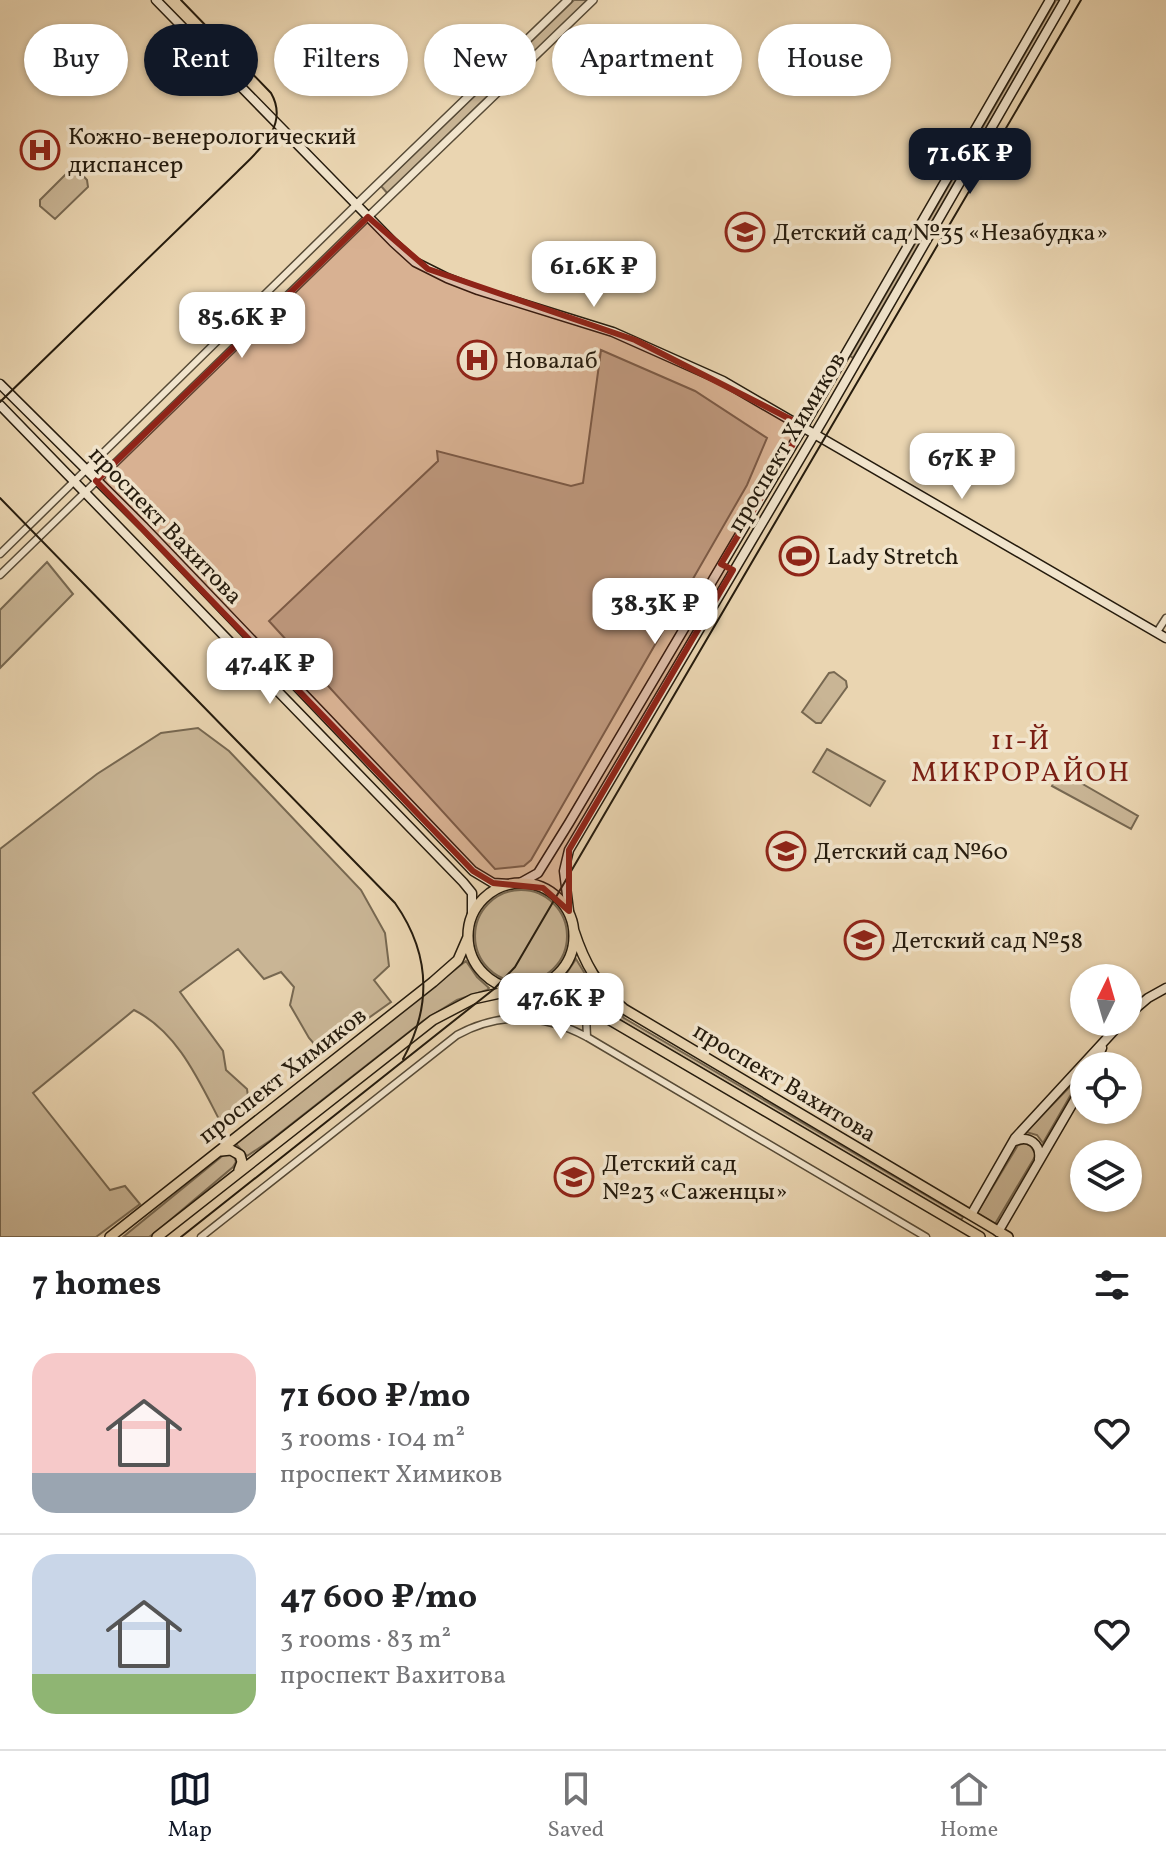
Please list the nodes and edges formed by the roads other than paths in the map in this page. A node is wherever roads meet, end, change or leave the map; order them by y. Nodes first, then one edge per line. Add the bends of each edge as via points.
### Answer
1 (156, 0) edge
2 (568, 0) edge
3 (593, 0) edge
4 (1050, 0) edge
5 (1065, 0) edge
6 (372, 190) junction
7 (384, 202) junction
8 (356, 205) junction
9 (368, 217) junction
10 (836, 368) junction
11 (184, 374) junction
12 (848, 377) junction
13 (0, 384) edge
14 (195, 385) junction
15 (0, 405) edge
16 (804, 426) junction
17 (815, 433) junction
18 (85, 470) junction
19 (96, 481) junction
20 (73, 482) junction
21 (84, 492) junction
22 (0, 554) edge
23 (721, 564) junction
24 (733, 570) junction
25 (0, 575) edge
26 (1166, 618) edge
27 (1157, 632) junction
28 (1166, 638) edge
29 (516, 883) junction
30 (569, 911) junction
31 (472, 915) junction
32 (574, 931) junction
33 (468, 937) junction
34 (1166, 988) edge
35 (524, 989) junction
36 (1142, 1003) edge
37 (582, 1005) junction
38 (1111, 1036) edge
39 (587, 1037) junction
40 (1104, 1044) junction
41 (1100, 1052) edge
42 (1070, 1108) edge
43 (1009, 1148) junction
44 (215, 1154) junction
45 (1038, 1164) junction
46 (237, 1173) junction
47 (971, 1215) junction
48 (964, 1227) junction
49 (1001, 1235) edge
50 (110, 1237) edge
51 (157, 1237) edge
52 (201, 1237) edge
53 (926, 1237) edge
54 (958, 1237) edge
55 (980, 1237) edge

1 - 8 main road
2 - 6 street
3 - 7 street
4 - 10 main road, проспект Химиков
5 - 12 main road, проспект Химиков
6 - 7 street
6 - 8 street
7 - 9 street
8 - 9 main road
8 - 11 street
9 - 14 street
9 - 16 main road via 428,269 635,340
10 - 12 main road via 848,363
10 - 16 main road, проспект Химиков
11 - 14 street
11 - 18 street
12 - 17 main road, проспект Химиков
13 - 18 main road, проспект Вахитова
14 - 19 street
15 - 20 main road, проспект Вахитова
16 - 17 main road
16 - 23 main road, проспект Химиков
17 - 24 main road, проспект Химиков
17 - 27 main road
18 - 19 main road, проспект Вахитова
18 - 20 street
19 - 21 street
19 - 29 main road, проспект Вахитова via 473,871 493,883
20 - 21 main road, проспект Вахитова
20 - 22 street
21 - 25 street
21 - 31 main road, проспект Вахитова via 463,882 472,893
23 - 24 main road
23 - 29 main road, проспект Химиков via 544,865
24 - 30 main road, проспект Химиков via 569,850 564,871
26 - 27 street
27 - 28 main road
29 - 30 main road, проспект Вахитова via 551,892
29 - 31 main road via 489,894
30 - 32 main road, проспект Вахитова
31 - 33 main road, проспект Вахитова
32 - 35 main road via 565,967 544,984
32 - 47 main road, проспект Вахитова via 593,976 624,1009
33 - 35 main road, проспект Вахитова via 483,972 500,984
33 - 44 main road, проспект Химиков via 450,968
34 - 36 main road
35 - 37 main road, проспект Вахитова
35 - 46 main road, проспект Химиков via 473,999 442,1014
37 - 39 street
37 - 48 main road, проспект Вахитова
38 - 40 main road
39 - 52 street via 523,1017 465,1030
39 - 53 street
40 - 41 main road
40 - 43 main road
42 - 45 main road
43 - 45 main road via 1020,1139 1032,1141 1039,1151
43 - 47 main road
44 - 46 main road via 228,1149 238,1153 242,1162
44 - 50 main road, проспект Химиков
45 - 49 main road
46 - 51 main road, проспект Химиков
47 - 48 main road
47 - 49 main road, проспект Вахитова
48 - 54 street
48 - 55 main road, проспект Вахитова

